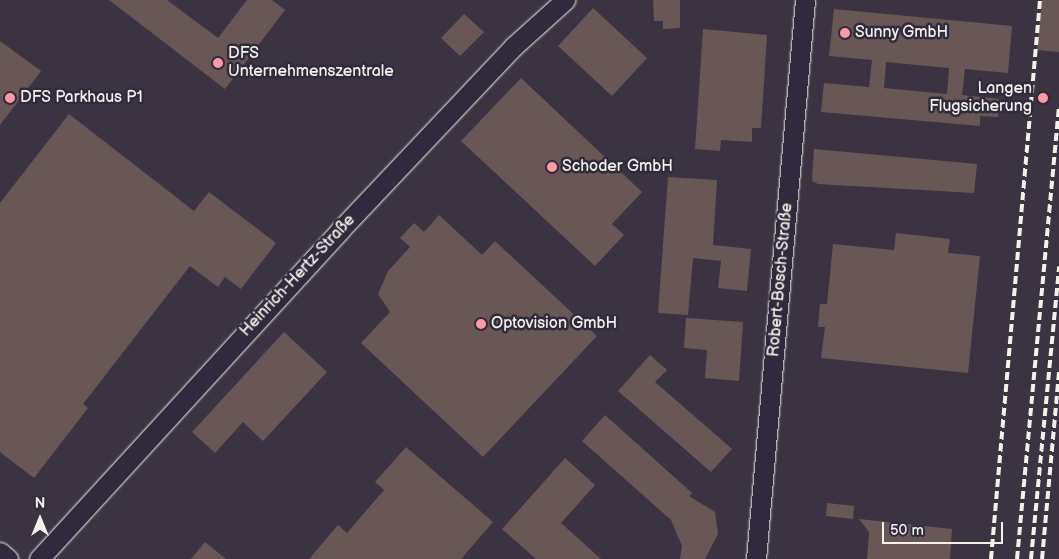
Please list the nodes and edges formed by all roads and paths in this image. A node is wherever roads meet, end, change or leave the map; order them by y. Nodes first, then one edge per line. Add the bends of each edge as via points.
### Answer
1 (565, 0) edge
2 (805, 0) edge
3 (0, 552) edge
4 (8, 559) edge
5 (38, 559) edge
6 (756, 559) edge

1 - 5 street, Heinrich-Hertz-Straße via 514,46 346,223
2 - 6 street, Robert-Bosch-Straße
3 - 4 street

